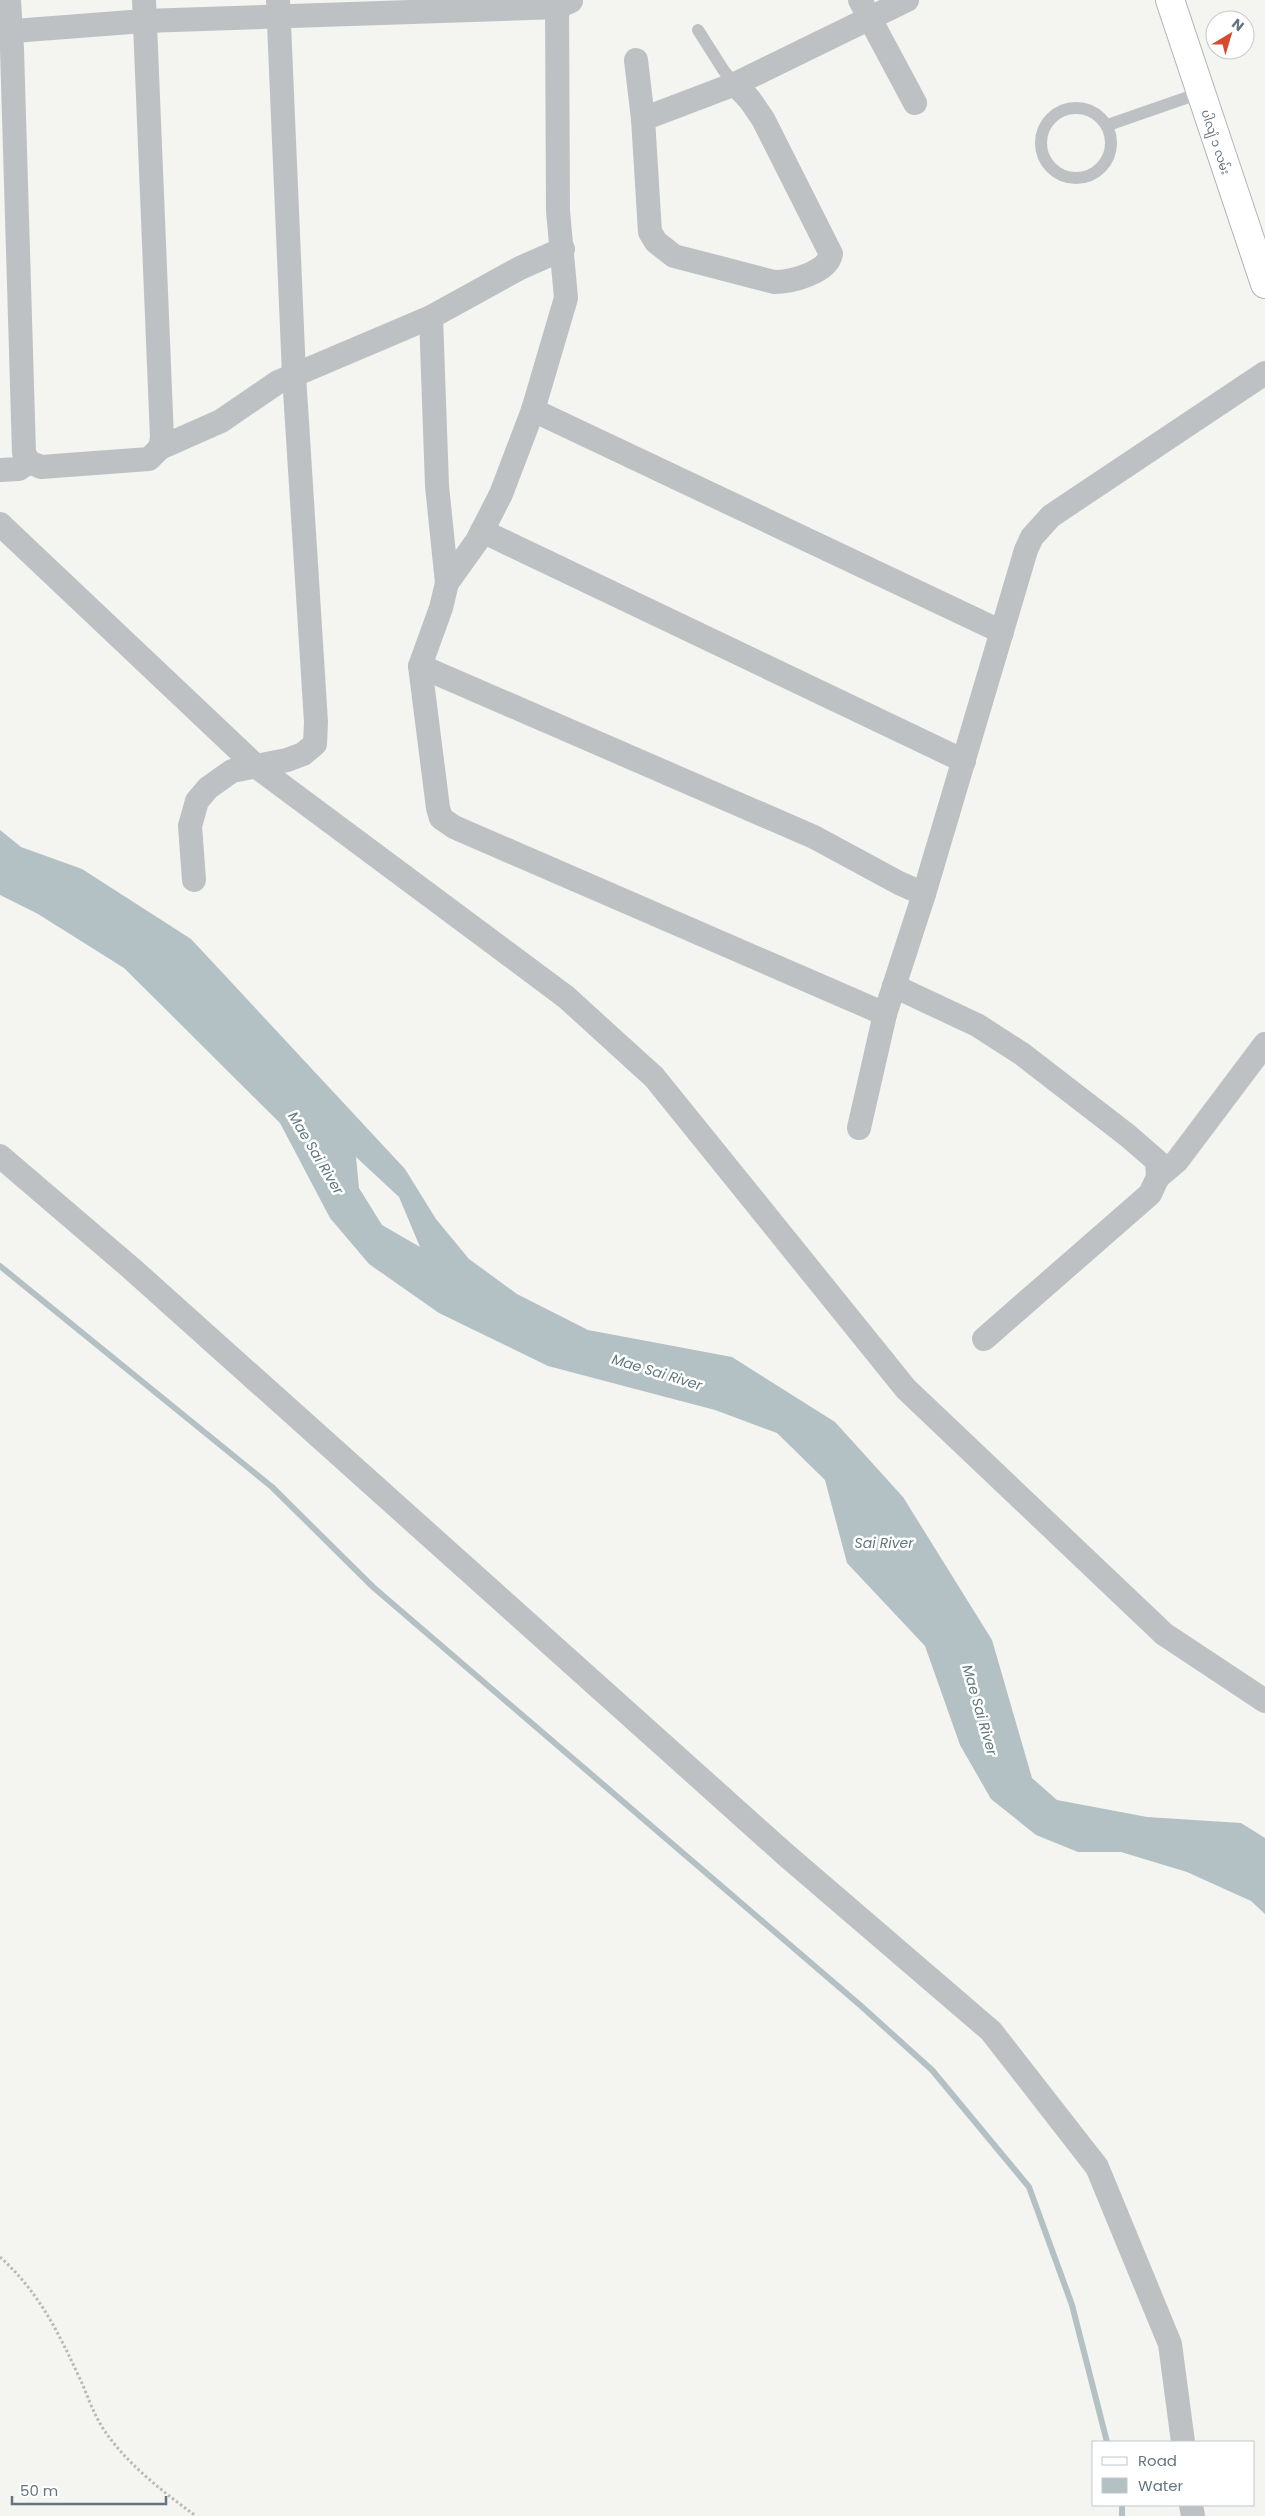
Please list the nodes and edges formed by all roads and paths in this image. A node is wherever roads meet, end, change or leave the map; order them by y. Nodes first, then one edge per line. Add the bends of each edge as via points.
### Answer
1 (8, 0) edge
2 (907, 0) edge
3 (1170, 0) edge
4 (563, 2) edge
5 (416, 6) edge
6 (279, 8) edge
7 (144, 10) edge
8 (864, 10) edge
9 (698, 30) dead end
10 (5, 32) edge
11 (636, 60) dead end
12 (735, 84) junction
13 (1200, 93) junction
14 (915, 103) dead end
15 (643, 119) junction
16 (1108, 124) junction
17 (563, 249) junction
18 (1265, 284) edge
19 (431, 317) junction
20 (1265, 373) edge
21 (294, 375) junction
22 (533, 410) junction
23 (160, 448) junction
24 (29, 462) junction
25 (0, 470) edge
26 (0, 524) edge
27 (482, 531) junction
28 (447, 583) junction
29 (1002, 632) junction
30 (420, 666) junction
31 (964, 761) junction
32 (257, 767) junction
33 (194, 880) dead end
34 (924, 894) junction
35 (894, 986) junction
36 (885, 1014) junction
37 (1265, 1044) edge
38 (859, 1128) dead end
39 (0, 1156) edge
40 (1158, 1177) junction
41 (984, 1339) dead end
42 (1265, 1701) edge
43 (0, 2258) edge
44 (1183, 2441) edge
45 (196, 2516) edge

1 - 10 street
2 - 8 street
3 - 13 street, ပါလျံ ၁ လမ်း
4 - 5 street
4 - 17 street via 558,211
5 - 6 street
6 - 7 street
6 - 21 street
7 - 10 street
7 - 23 street
8 - 12 street
8 - 14 street
9 - 12 lane
10 - 24 street via 24,453
11 - 15 street
12 - 15 street
12 - 15 street via 763,119 832,254 826,265 789,282 774,282 674,256 656,242 650,232
13 - 16 lane
13 - 18 street, ပါလျံ ၁ လမ်း
16 - 16 lane via 1088,109 1063,109 1044,125 1040,150 1052,172 1076,180 1100,171 1112,149
17 - 19 street via 520,268
17 - 22 street via 566,298
19 - 21 street
19 - 28 street via 438,486
20 - 29 street via 1051,516 1032,537 1026,550
21 - 23 street via 278,382 221,421
21 - 32 street via 315,744 303,754
22 - 27 street via 501,494
22 - 29 street
23 - 24 street via 149,459 41,467
24 - 25 street via 19,469
26 - 32 street
27 - 28 street
27 - 31 street
28 - 30 street
29 - 31 street
30 - 34 street via 814,837
30 - 36 street via 441,818 454,827
31 - 34 street
32 - 33 street via 232,770 197,801 190,826
32 - 42 street via 566,997 654,1077 906,1389 1164,1634
34 - 35 street
35 - 36 street
35 - 40 street via 977,1025 1022,1054 1157,1162
36 - 38 street
37 - 40 street via 1177,1161
39 - 44 street via 161,1294 786,1855 991,2031 1096,2167 1170,2344
40 - 41 street via 1150,1194
43 - 45 path via 34,2292 63,2343 104,2429 167,2495

